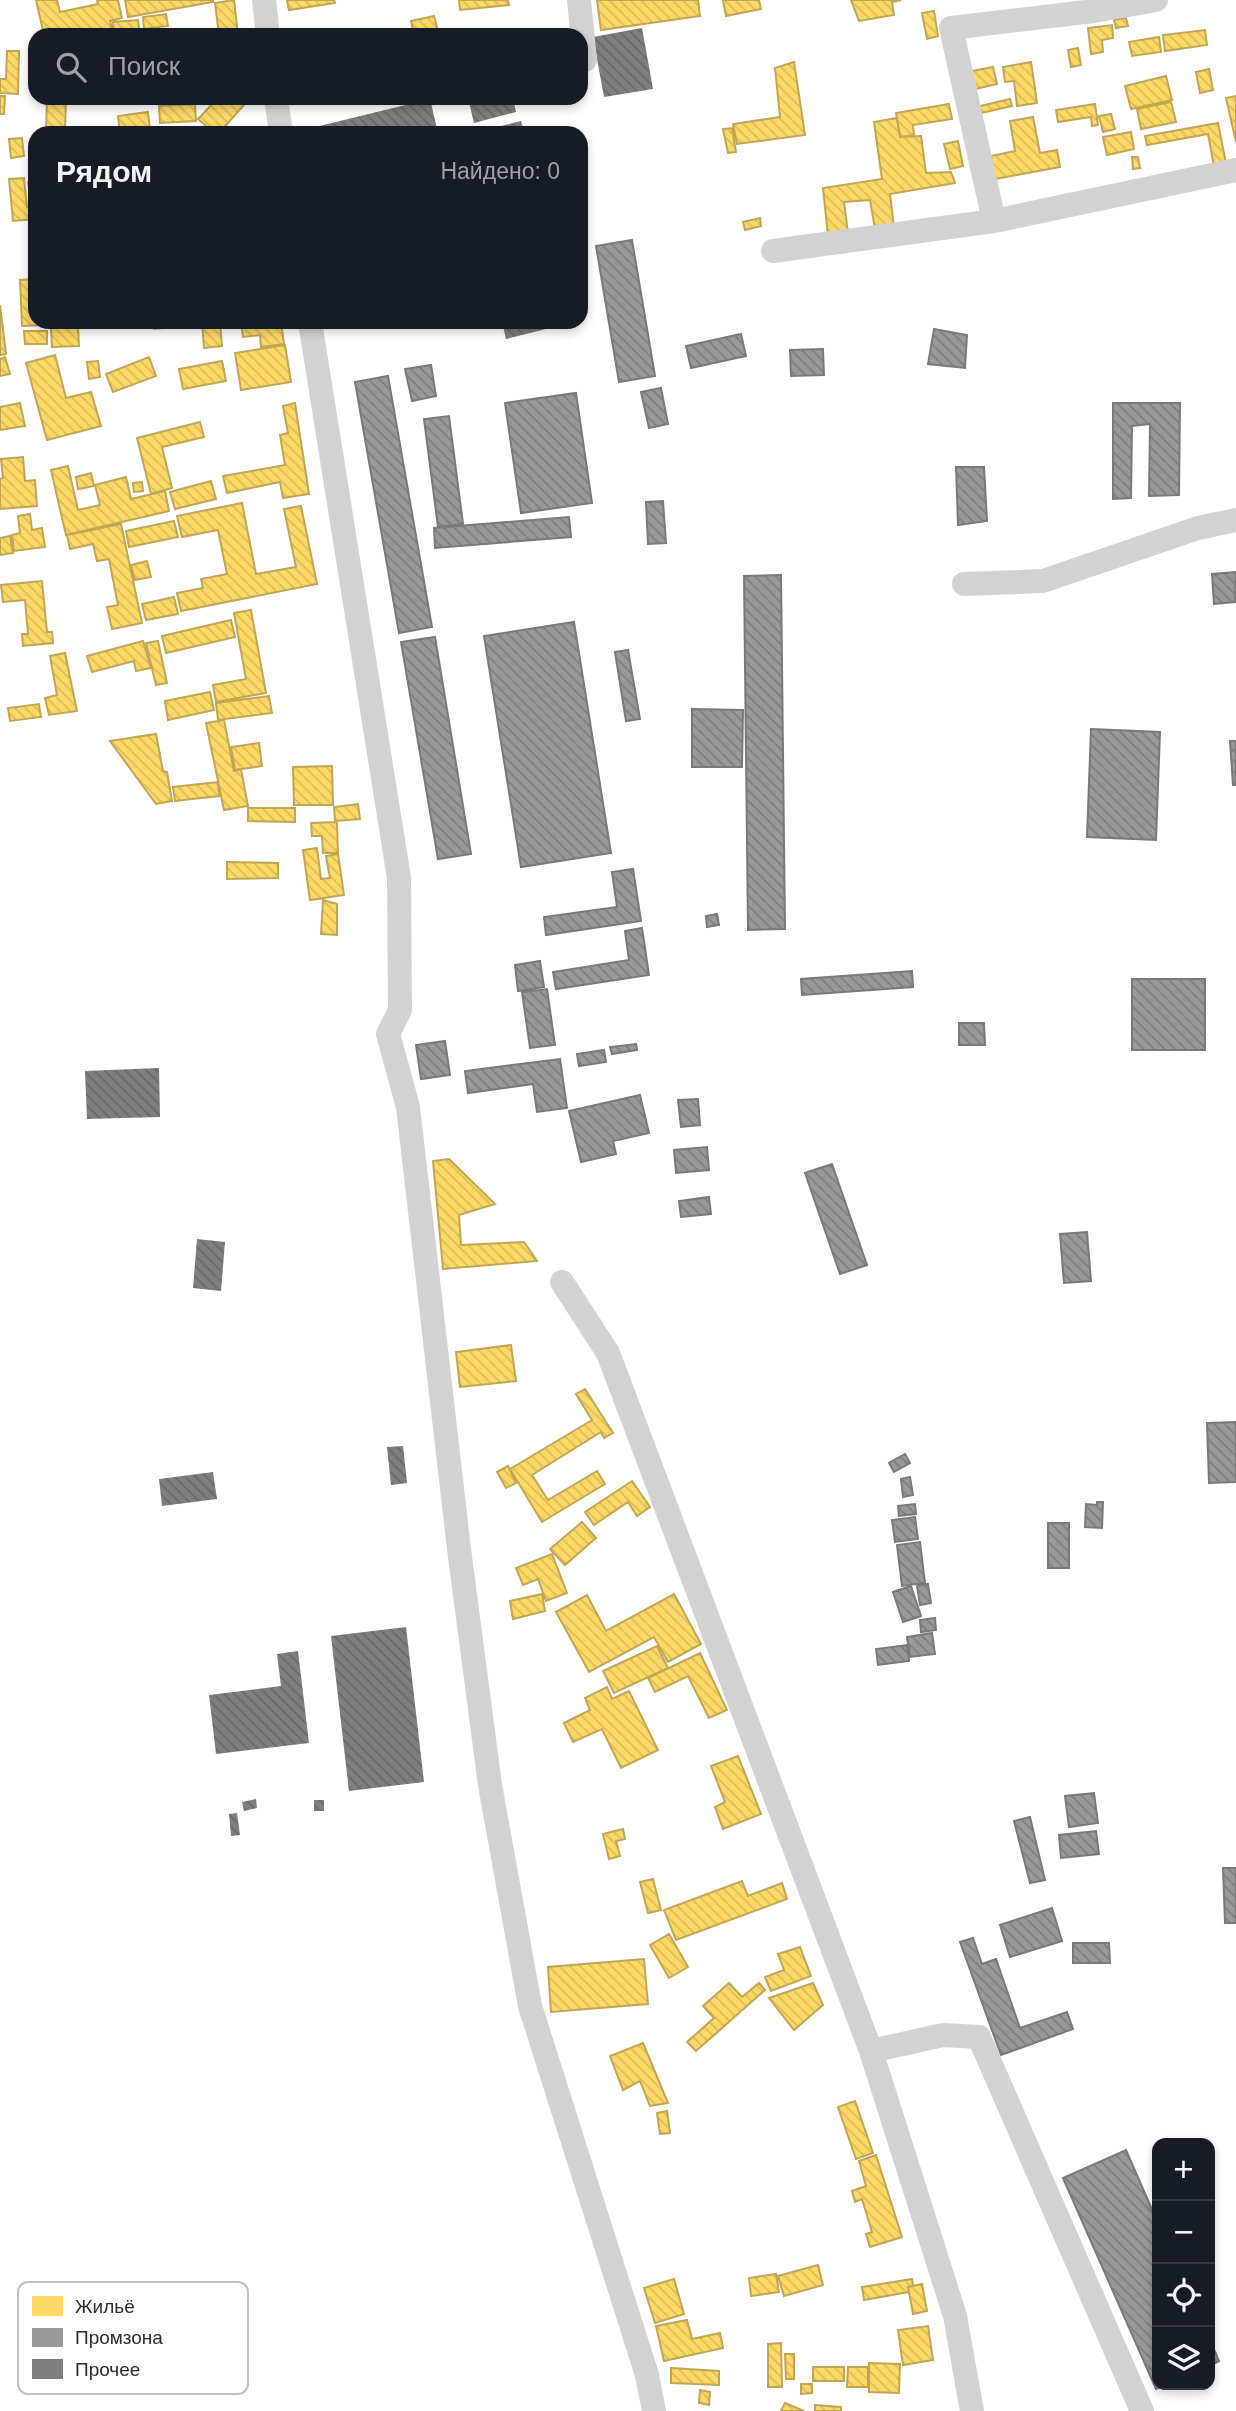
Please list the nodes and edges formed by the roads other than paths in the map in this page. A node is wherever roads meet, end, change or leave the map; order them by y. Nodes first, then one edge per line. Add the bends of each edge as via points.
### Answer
1 (264, 0) edge
2 (579, 0) edge
3 (1156, 0) edge
4 (267, 28) edge
5 (582, 28) edge
6 (277, 105) edge
7 (280, 126) edge
8 (1236, 170) edge
9 (994, 221) junction
10 (773, 251) dead end
11 (311, 329) edge
12 (1236, 520) edge
13 (964, 584) dead end
14 (562, 1282) dead end
15 (871, 2051) junction
16 (654, 2411) edge
17 (972, 2411) edge
18 (1142, 2411) edge

1 - 4 street
2 - 5 street
3 - 9 street via 951,28
6 - 7 street
8 - 9 street
9 - 10 street
11 - 16 street via 399,878 400,1010 388,1034 408,1108 490,1785 530,2006 647,2375
12 - 13 street via 1198,528 1043,582
14 - 15 street via 608,1353
15 - 17 street via 955,2316
15 - 18 street via 943,2035 979,2037

